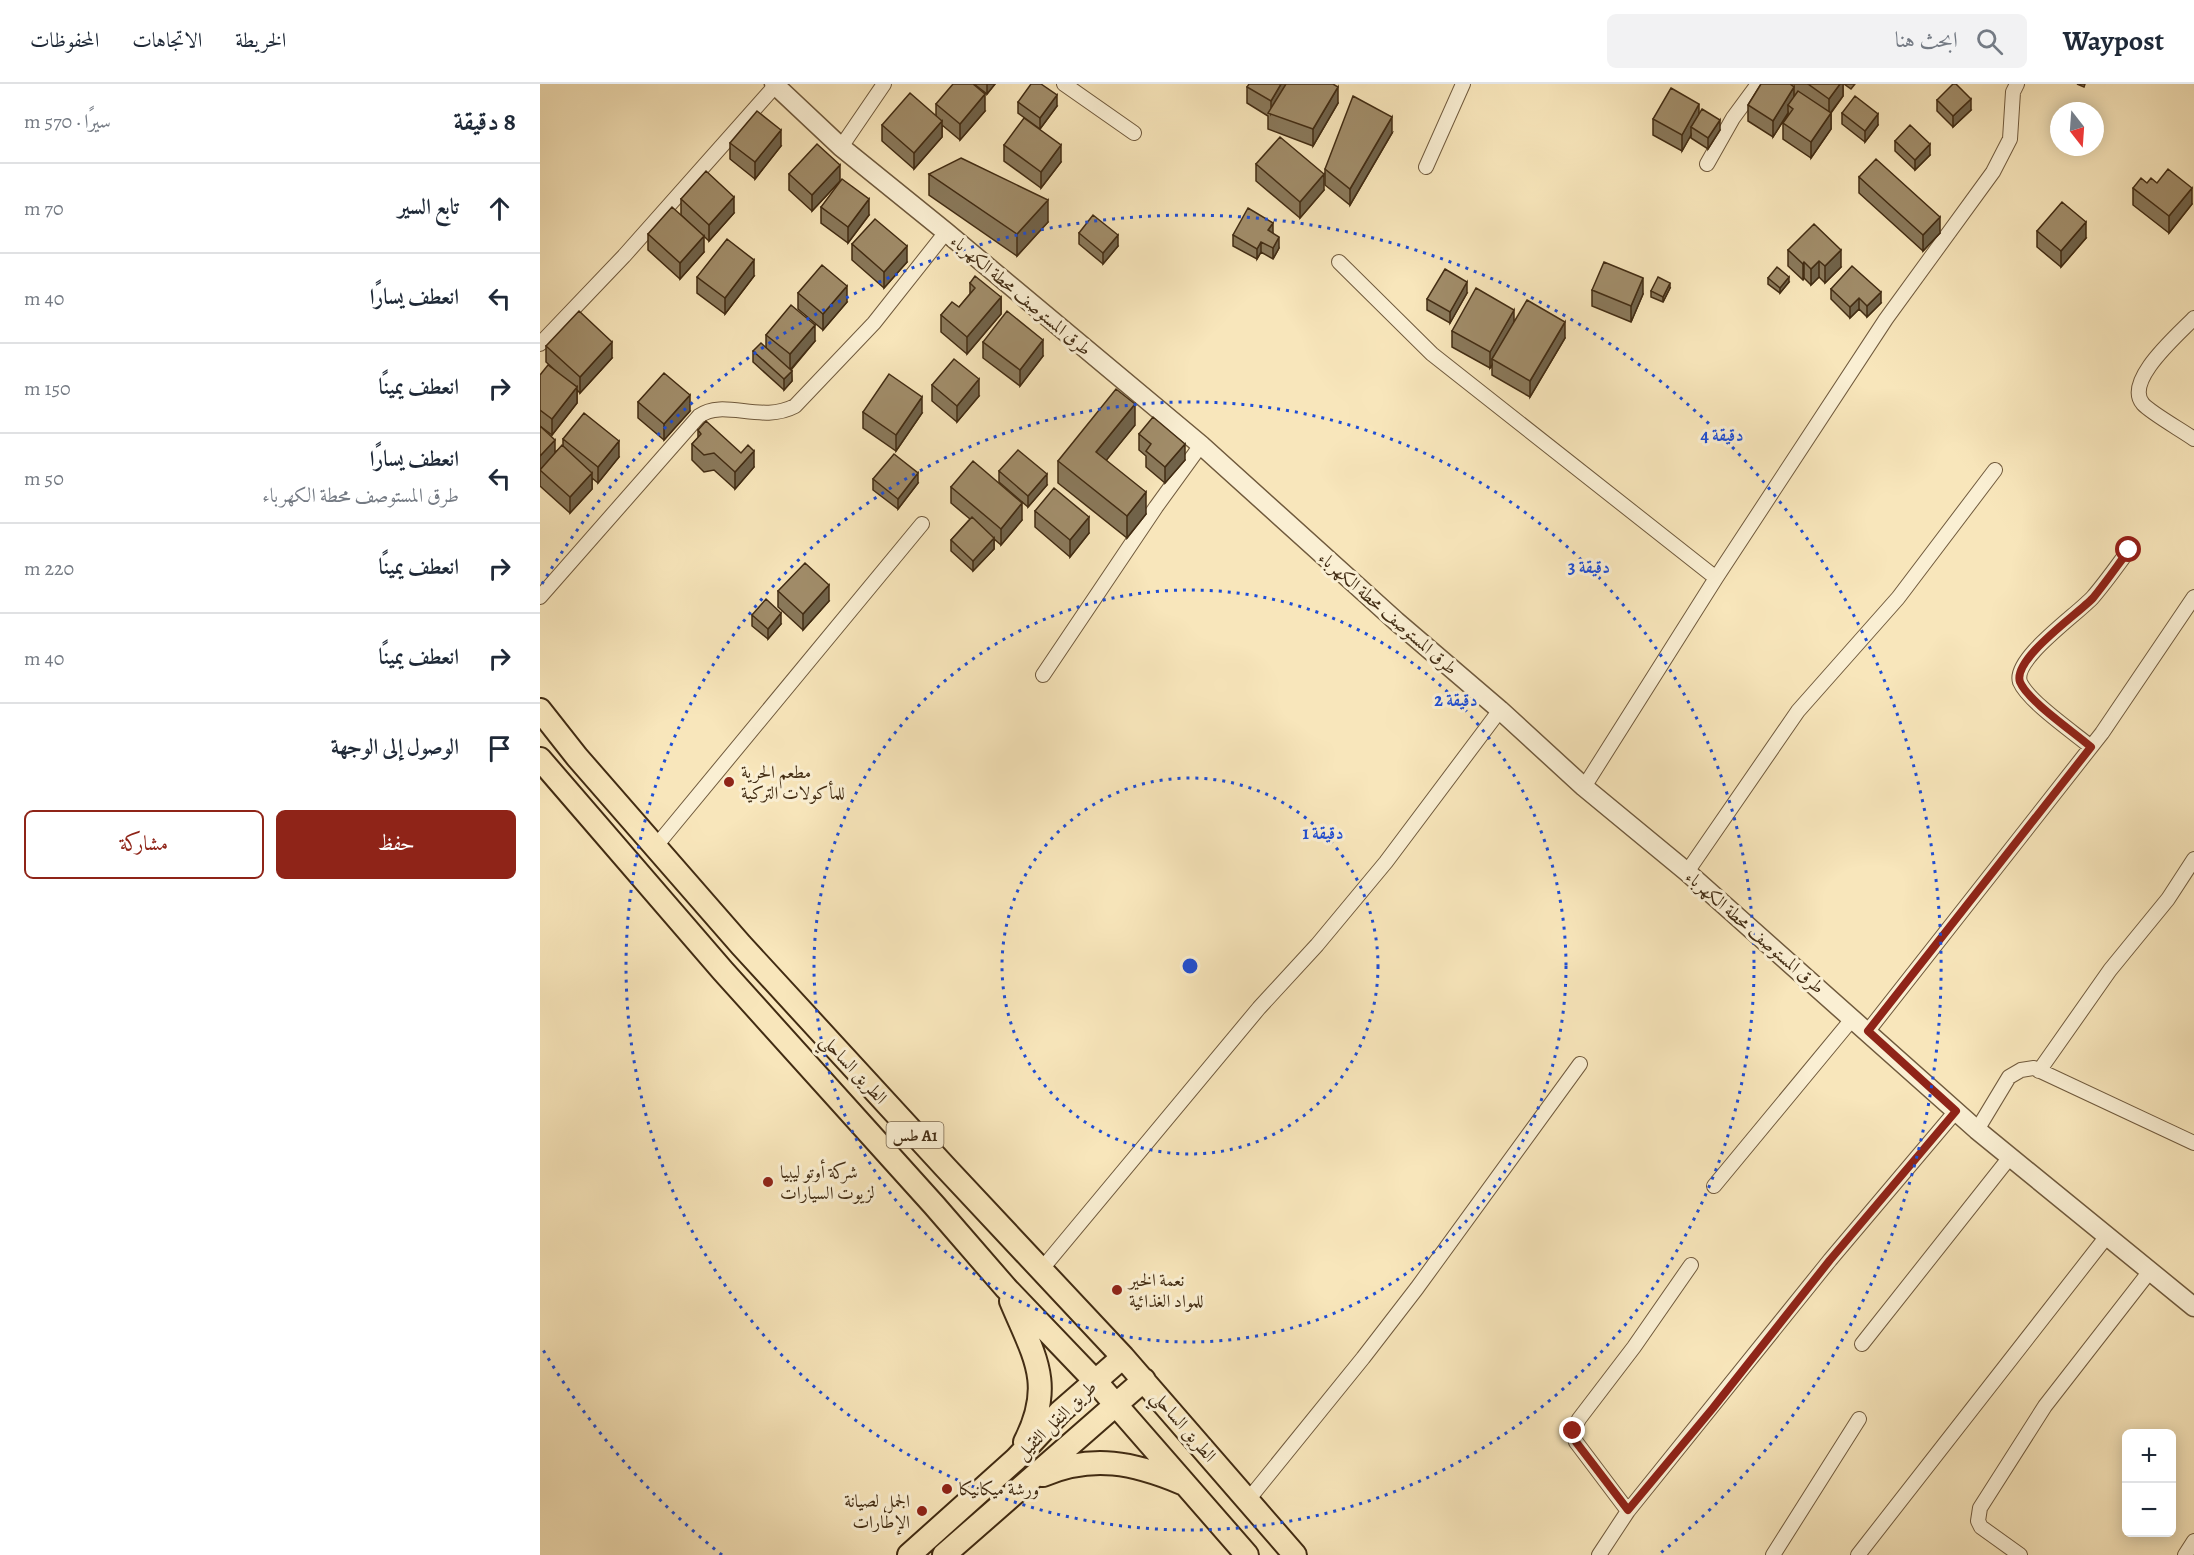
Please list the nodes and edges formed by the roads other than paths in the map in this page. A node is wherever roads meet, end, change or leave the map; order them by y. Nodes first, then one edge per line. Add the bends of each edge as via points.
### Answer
1 (884, 84) edge
2 (1064, 84) edge
3 (1463, 84) edge
4 (1758, 84) edge
5 (775, 85) edge
6 (2012, 87) edge
7 (1134, 133) dead end
8 (841, 147) junction
9 (1707, 164) dead end
10 (1426, 167) dead end
11 (946, 232) junction
12 (1339, 262) dead end
13 (2194, 318) edge
14 (540, 344) edge
15 (2194, 439) edge
16 (1201, 445) junction
17 (1995, 470) dead end
18 (922, 524) dead end
19 (2129, 550) dead end
20 (1716, 578) junction
21 (540, 597) edge
22 (2194, 597) edge
23 (1043, 675) dead end
24 (540, 710) edge
25 (1500, 710) junction
26 (2091, 747) junction
27 (540, 759) edge
28 (1584, 786) junction
29 (656, 846) junction
30 (2194, 859) edge
31 (1687, 872) junction
32 (1853, 1018) junction
33 (1868, 1031) junction
34 (1580, 1064) dead end
35 (2039, 1071) junction
36 (1956, 1111) junction
37 (1977, 1130) junction
38 (2194, 1143) edge
39 (2010, 1157) junction
40 (1714, 1186) dead end
41 (2107, 1236) junction
42 (1691, 1265) dead end
43 (1041, 1270) junction
44 (2150, 1271) junction
45 (1006, 1288) junction
46 (2194, 1307) edge
47 (1862, 1344) dead end
48 (1123, 1357) junction
49 (1144, 1380) junction
50 (1096, 1382) junction
51 (1116, 1405) junction
52 (1859, 1419) dead end
53 (1016, 1459) junction
54 (1025, 1483) junction
55 (1187, 1486) junction
56 (1248, 1500) junction
57 (1628, 1510) junction
58 (2194, 1541) edge
59 (909, 1555) edge
60 (944, 1555) edge
61 (1247, 1555) edge
62 (1295, 1555) edge
63 (1599, 1555) edge
64 (1773, 1555) edge
65 (1858, 1555) edge
66 (2020, 1555) edge
67 (2185, 1555) edge

1 - 8 street
2 - 7 street
3 - 10 street
4 - 9 street
5 - 8 street, طرق المستوصف محطة الكهرباء
5 - 14 street via 624,256
6 - 20 street via 2010,139 1993,172 1886,319
8 - 11 street, طرق المستوصف محطة الكهرباء
11 - 16 street, طرق المستوصف محطة الكهرباء
11 - 21 street via 874,323 795,406 772,414 717,409 699,416
12 - 20 street via 1432,354
13 - 15 street via 2151,364 2138,390 2143,404
16 - 23 street
16 - 25 street, طرق المستوصف محطة الكهرباء
17 - 31 street via 1898,598 1798,711
18 - 29 street
19 - 26 street via 2092,599 2049,636 2019,674 2030,696
20 - 28 street
22 - 26 street
24 - 29 highway, الطريق الساحلي / طس A1
25 - 28 street, طرق المستوصف محطة الكهرباء
25 - 43 street via 1372,879
26 - 33 street
27 - 45 highway, الطريق الساحلي / طس A1 via 696,941
28 - 31 street, طرق المستوصف محطة الكهرباء
29 - 43 highway, الطريق الساحلي / طس A1 via 791,1000
30 - 35 street
31 - 32 street, طرق المستوصف محطة الكهرباء
32 - 33 street, طرق المستوصف محطة الكهرباء
32 - 40 street
33 - 36 street, طرق المستوصف محطة الكهرباء
34 - 56 street via 1410,1297
35 - 37 street via 2021,1070 2009,1077
35 - 38 street
36 - 37 street, طرق المستوصف محطة الكهرباء
36 - 57 street
37 - 39 street, طرق المستوصف محطة الكهرباء
39 - 41 street, طرق المستوصف محطة الكهرباء
39 - 47 street
41 - 44 street, طرق المستوصف محطة الكهرباء
41 - 65 street
42 - 57 street via 1573,1431 1576,1442
43 - 48 highway, الطريق الساحلي / طس A1
44 - 46 street, طرق المستوصف محطة الكهرباء
44 - 66 street via 2045,1406 1980,1508 1981,1527
45 - 50 highway, الطريق الساحلي / طس A1
45 - 53 highway via 1033,1351 1040,1381 1034,1422
48 - 49 highway, الطريق الساحلي / طس A1
48 - 50 highway, طريق النقل الثقيل
49 - 51 highway, طريق النقل الثقيل
49 - 56 highway, الطريق الساحلي / طس A1
50 - 51 highway, الطريق الساحلي / طس A1
50 - 53 highway, طريق النقل الثقيل via 1060,1412
51 - 54 highway, طريق النقل الثقيل
51 - 55 highway, الطريق الساحلي / طس A1
52 - 64 street
53 - 59 highway, طريق النقل الثقيل
54 - 55 highway via 1064,1467 1111,1462 1160,1474
54 - 60 highway, طريق النقل الثقيل
55 - 61 highway, الطريق الساحلي / طس A1
56 - 62 highway, الطريق الساحلي / طس A1
57 - 63 street
58 - 67 street

